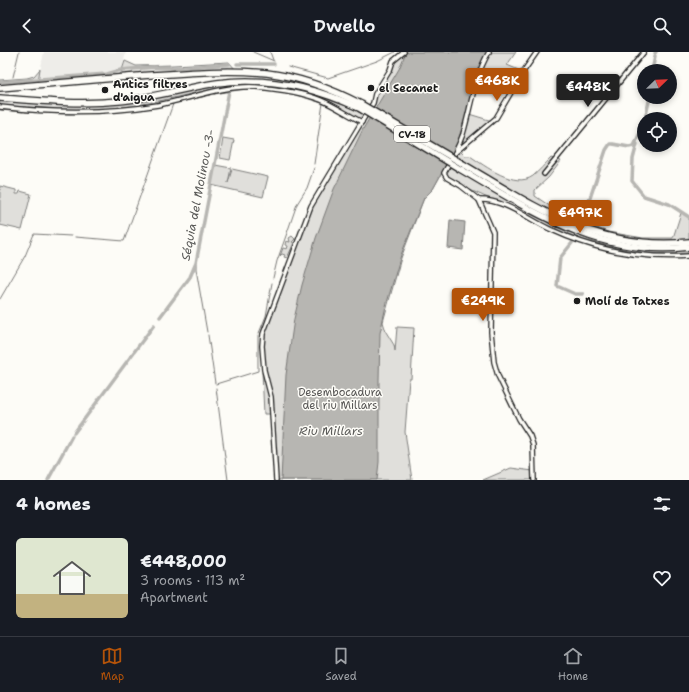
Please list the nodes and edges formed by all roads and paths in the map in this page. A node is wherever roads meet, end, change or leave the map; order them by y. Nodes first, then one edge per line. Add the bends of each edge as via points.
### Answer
1 (404, 52) edge
2 (489, 52) edge
3 (537, 52) edge
4 (644, 52) edge
5 (0, 88) edge
6 (0, 98) edge
7 (360, 106) junction
8 (0, 107) edge
9 (362, 122) junction
10 (456, 152) junction
11 (461, 166) junction
12 (544, 174) dead end
13 (479, 200) junction
14 (689, 242) edge
15 (689, 247) edge
16 (689, 256) edge
17 (276, 480) edge
18 (534, 480) edge

1 - 9 street via 393,61
2 - 10 street via 478,77 464,132
3 - 10 street via 496,118
4 - 12 street
5 - 7 main road, CV-18 via 171,74 267,73 314,84 336,92
6 - 7 main road, CV-18 via 59,103 118,101 217,83 264,81 311,89
7 - 11 main road, CV-18, bridge
8 - 9 street via 70,112 113,110 158,105 222,90 256,87 312,97
9 - 17 street via 311,206 263,334 264,370 271,398
10 - 13 street via 444,173 445,176
11 - 14 main road, CV-18 via 572,226 637,242
11 - 15 main road, CV-18 via 539,215 570,230 593,238 637,247
13 - 16 street via 495,202 574,240 606,250 632,255
13 - 18 street via 493,232 491,332 494,362 518,419 532,440

